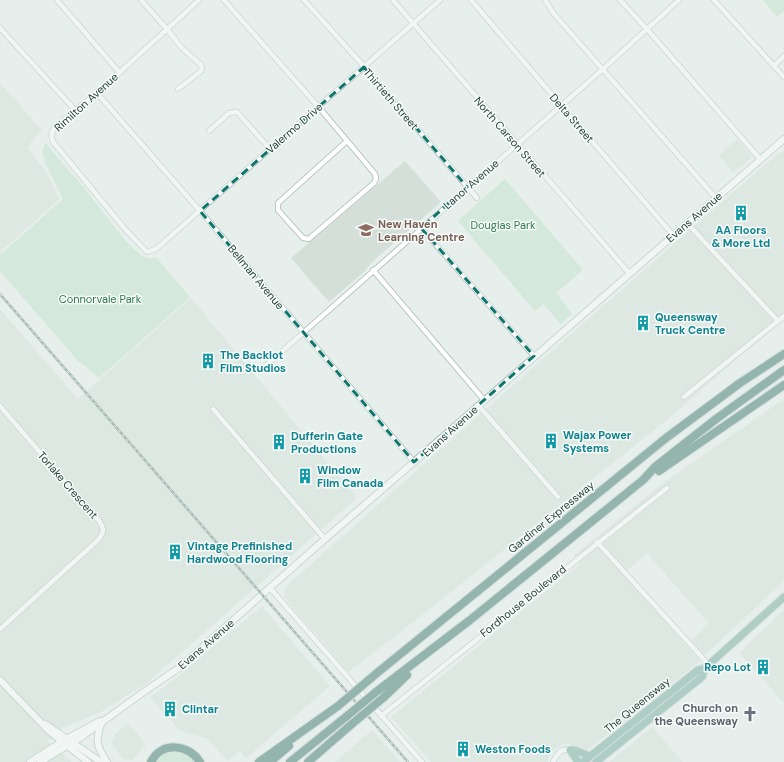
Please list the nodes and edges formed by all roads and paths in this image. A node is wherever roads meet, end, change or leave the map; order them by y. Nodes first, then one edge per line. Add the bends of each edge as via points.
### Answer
1 (57, 0) edge
2 (141, 0) edge
3 (199, 0) edge
4 (224, 0) edge
5 (304, 0) edge
6 (393, 0) edge
7 (440, 0) edge
8 (471, 0) edge
9 (545, 0) edge
10 (620, 0) edge
11 (680, 0) edge
12 (714, 0) edge
13 (413, 24) junction
14 (0, 28) edge
15 (167, 29) junction
16 (647, 29) junction
17 (784, 56) edge
18 (774, 66) junction
19 (364, 67) junction
20 (603, 69) junction
21 (119, 72) junction
22 (784, 77) edge
23 (178, 89) dead end
24 (97, 92) junction
25 (561, 106) junction
26 (318, 107) junction
27 (75, 110) junction
28 (209, 131) dead end
29 (784, 139) edge
30 (347, 141) junction
31 (517, 145) junction
32 (270, 149) junction
33 (760, 159) junction
34 (467, 187) junction
35 (477, 198) dead end
36 (716, 198) junction
37 (200, 211) junction
38 (687, 223) junction
39 (421, 228) junction
40 (673, 235) junction
41 (147, 252) joint
42 (373, 270) junction
43 (629, 274) junction
44 (784, 316) edge
45 (778, 321) junction
46 (303, 333) junction
47 (784, 349) edge
48 (784, 354) edge
49 (534, 356) junction
50 (262, 369) dead end
51 (759, 369) junction
52 (784, 370) edge
53 (784, 385) edge
54 (684, 396) dead end
55 (484, 400) junction
56 (478, 405) junction
57 (0, 406) edge
58 (214, 409) dead end
59 (414, 462) junction
60 (642, 480) junction
61 (667, 488) dead end
62 (558, 497) dead end
63 (325, 539) junction
64 (597, 542) junction
65 (270, 588) junction
66 (784, 597) edge
67 (0, 629) edge
68 (707, 666) junction
69 (0, 680) edge
70 (338, 706) junction
71 (110, 716) junction
72 (381, 716) junction
73 (37, 718) junction
74 (350, 720) junction
75 (102, 724) junction
76 (49, 732) junction
77 (68, 738) junction
78 (61, 742) junction
79 (73, 742) junction
80 (67, 746) junction
81 (49, 749) junction
82 (570, 750) junction
83 (590, 756) junction
84 (605, 758) edge
85 (30, 762) edge
86 (40, 762) edge
87 (88, 762) edge
88 (102, 762) edge
89 (107, 762) edge
90 (151, 762) edge
91 (200, 762) edge
92 (259, 762) edge
93 (270, 762) edge
94 (290, 762) edge
95 (308, 762) edge
96 (422, 762) edge
97 (553, 762) edge
98 (578, 762) edge
99 (583, 762) edge
100 (596, 762) edge

1 - 21 street
2 - 15 street
3 - 15 street, Rimilton Avenue
4 - 26 street
5 - 19 street, Thirtieth Street
6 - 13 street, North Carson Street
7 - 13 street, Valermo Drive
8 - 25 street, Delta Street
9 - 20 street via 554,14
10 - 16 street
11 - 16 street, Lanor Avenue
12 - 18 street
13 - 19 street, Valermo Drive
13 - 31 street, North Carson Street
14 - 27 street
15 - 21 street, Rimilton Avenue
15 - 23 street via 202,67 201,71
16 - 20 street, Lanor Avenue
16 - 33 street
17 - 18 street
18 - 22 street
19 - 26 street, Valermo Drive
19 - 34 street, Thirtieth Street
20 - 25 street, Lanor Avenue
20 - 36 street
21 - 24 street, Rimilton Avenue
24 - 27 street, Rimilton Avenue
24 - 37 street, Bellman Avenue
25 - 31 street, Lanor Avenue
25 - 40 street, Delta Street
26 - 30 street
26 - 32 street, Valermo Drive
27 - 41 street, Rimilton Avenue via 55,128 51,134 52,140
28 - 32 street via 229,113 236,112
29 - 33 main road, Evans Avenue
30 - 30 street via 278,203 278,210 303,238 309,239 374,183 374,172
31 - 34 street, Lanor Avenue
31 - 43 street, North Carson Street
32 - 37 street, Valermo Drive
33 - 36 main road, Evans Avenue
34 - 35 street, Thirtieth Street
34 - 39 street, Lanor Avenue
36 - 38 main road, Evans Avenue
37 - 41 street, Valermo Drive via 156,249
37 - 46 street, Bellman Avenue
38 - 40 main road, Evans Avenue
38 - 45 street
39 - 42 street, Lanor Avenue
39 - 49 street
40 - 43 main road, Evans Avenue
42 - 46 street, Lanor Avenue
42 - 55 street
43 - 49 main road, Evans Avenue
44 - 45 street
45 - 54 street
46 - 50 street, Lanor Avenue
46 - 59 street, Bellman Avenue
47 - 51 highway
48 - 51 highway, Gardiner Expressway
49 - 55 main road, Evans Avenue
51 - 70 highway, Gardiner Expressway, bridge via 666,438
52 - 60 highway via 716,419
53 - 60 highway
55 - 56 main road, Evans Avenue
56 - 59 main road, Evans Avenue
56 - 62 street
57 - 67 street, Torlake Crescent via 104,529 97,541
58 - 63 street
59 - 63 main road, Evans Avenue
60 - 74 highway, bridge
61 - 64 street, Fordhouse Boulevard
63 - 65 main road, Evans Avenue
64 - 68 street
64 - 72 street, Fordhouse Boulevard
65 - 71 main road, Evans Avenue via 179,668
65 - 72 street
66 - 68 main road, The Queensway
68 - 83 main road, The Queensway via 698,670
68 - 84 main road, The Queensway via 702,677
69 - 73 main road
70 - 92 highway, Gardiner Expressway
70 - 93 highway, Gardiner Expressway
71 - 75 main road, Evans Avenue
71 - 77 main road, Evans Avenue
72 - 96 street
73 - 76 main road
73 - 77 main road
74 - 94 highway
74 - 95 highway
75 - 79 main road, Evans Avenue
75 - 89 main road via 97,744 98,750
76 - 78 main road
76 - 81 main road
77 - 78 main road, Evans Avenue
77 - 79 main road
78 - 80 main road
78 - 81 main road, Evans Avenue
79 - 80 main road, Evans Avenue
79 - 88 main road
80 - 86 main road, Evans Avenue
80 - 87 main road
81 - 85 main road, Evans Avenue
82 - 83 main road
82 - 97 street via 559,752
82 - 98 main road
83 - 99 main road, The Queensway
84 - 100 main road, The Queensway
90 - 91 highway via 163,750 178,747 192,752

